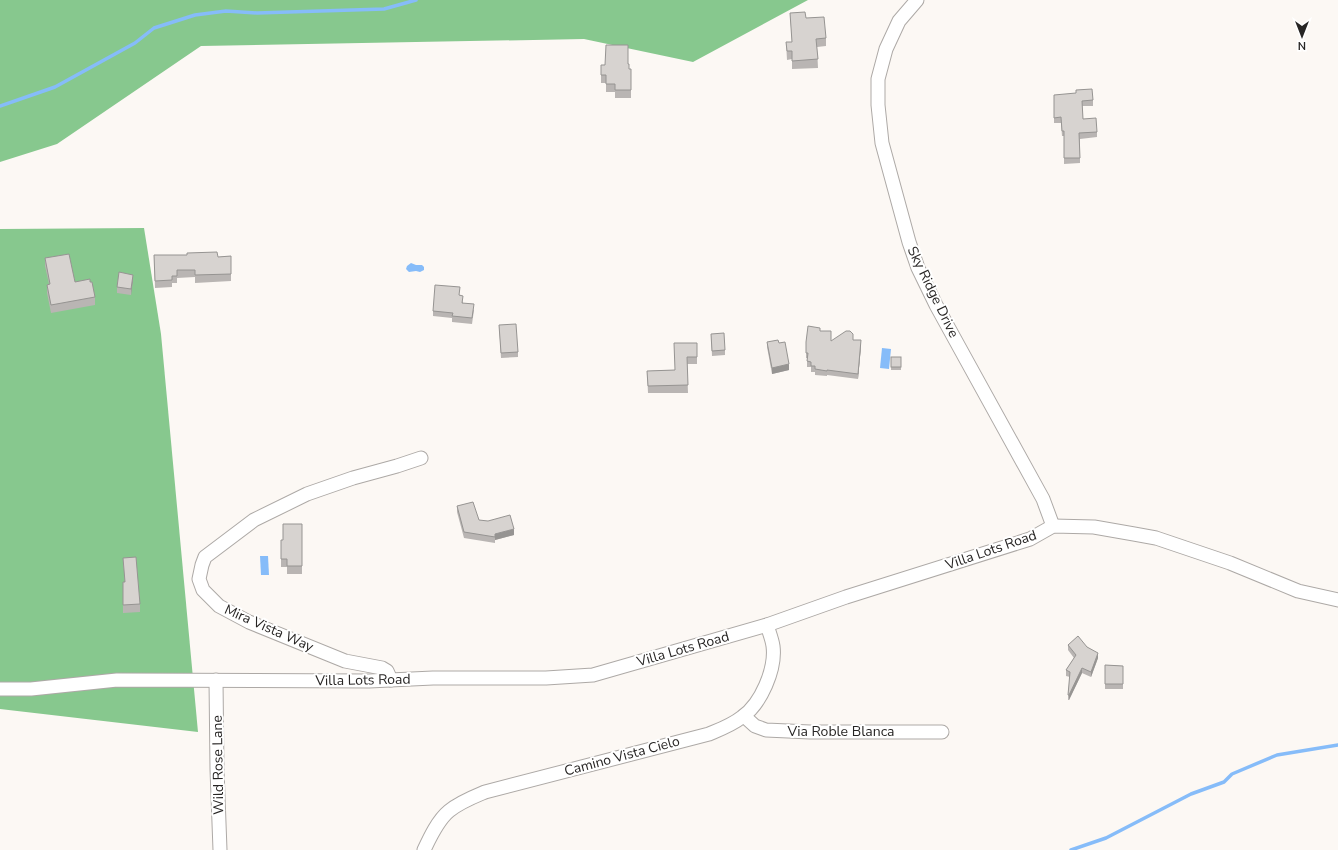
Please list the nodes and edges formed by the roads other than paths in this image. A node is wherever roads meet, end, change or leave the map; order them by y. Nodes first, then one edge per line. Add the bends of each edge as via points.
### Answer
1 (916, 0) edge
2 (421, 458) dead end
3 (1053, 526) junction
4 (1338, 600) edge
5 (767, 625) junction
6 (216, 680) junction
7 (391, 680) junction
8 (0, 689) edge
9 (744, 716) junction
10 (942, 732) dead end
11 (220, 850) edge
12 (424, 850) edge

1 - 3 street, Sky Ridge Drive via 899,21 886,49 878,79 882,143 908,242 918,268 1043,499
2 - 7 street, Mira Vista Way via 307,494 254,520 206,557 199,579 203,590 220,606 249,622 345,661 382,668 387,671
3 - 4 street, Villa Lots Road via 1094,527 1156,538 1230,563 1298,591
3 - 5 street, Villa Lots Road via 1030,539 846,597
5 - 7 street, Villa Lots Road via 593,675
5 - 9 street, Camino Vista Cielo via 773,646 773,661 768,682
6 - 7 street, Villa Lots Road
6 - 8 street, Villa Lots Road via 116,680 31,689
6 - 11 street, Wild Rose Lane
9 - 10 street, Via Roble Blanca via 754,726 766,730
9 - 12 street, Camino Vista Cielo via 726,728 709,734 485,792 465,800 448,812

